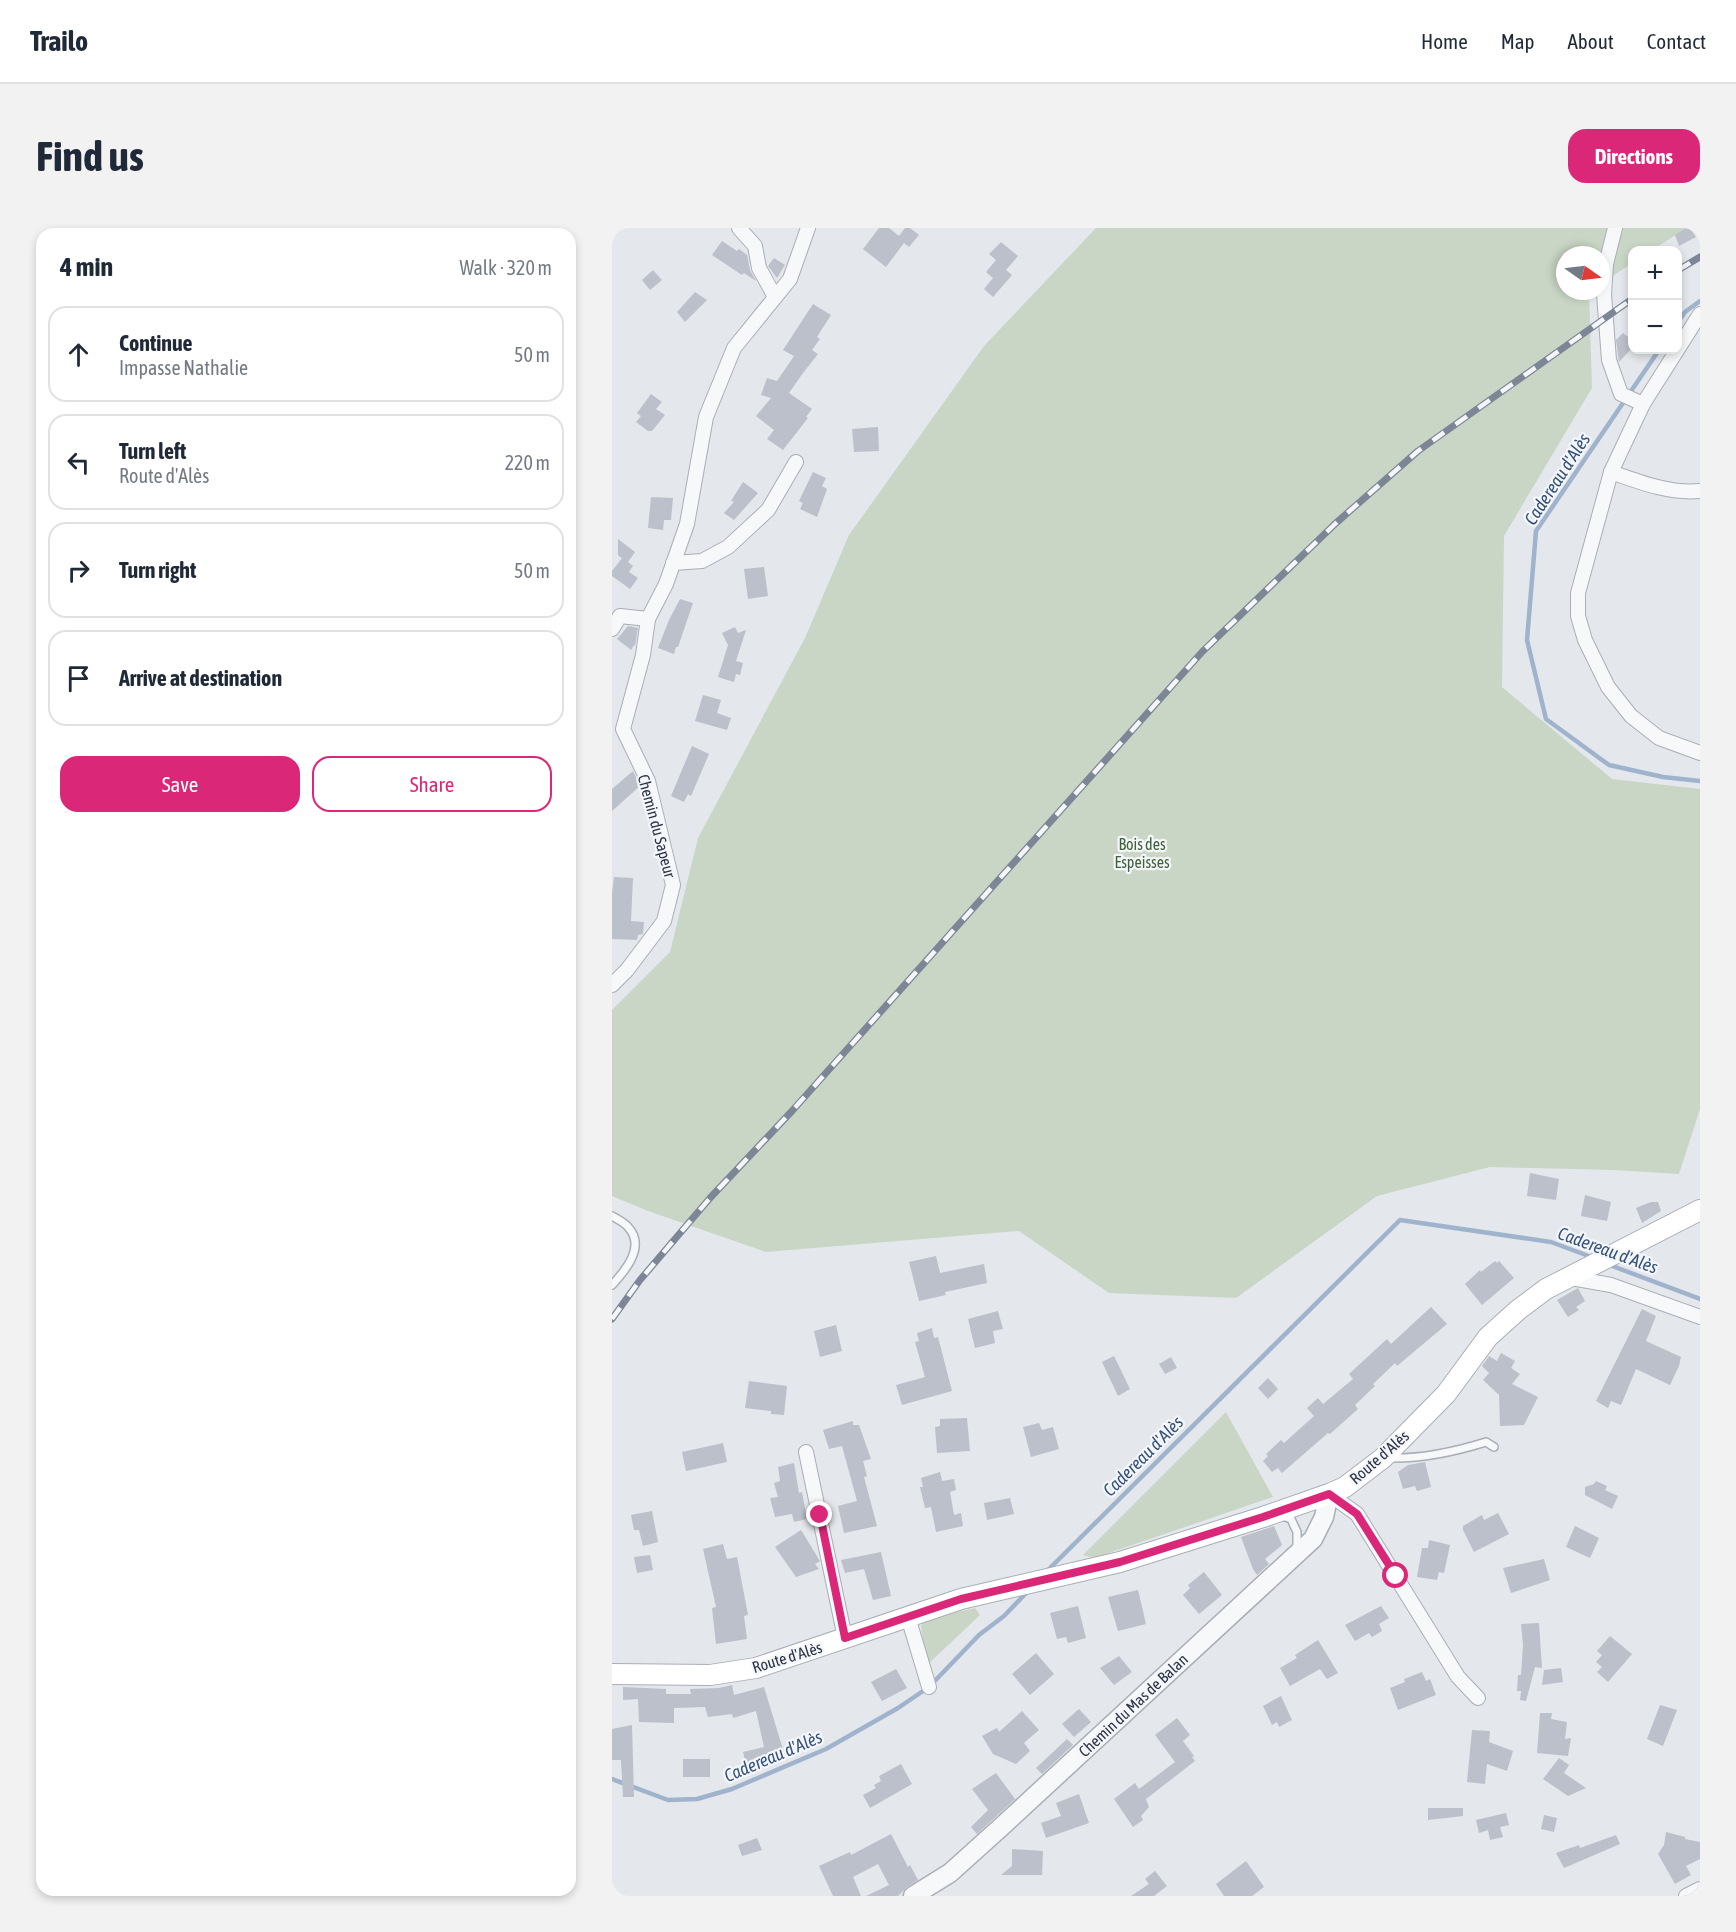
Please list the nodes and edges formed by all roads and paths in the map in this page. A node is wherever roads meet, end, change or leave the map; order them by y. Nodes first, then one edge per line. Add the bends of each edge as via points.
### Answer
1 (739, 228) edge
2 (808, 228) edge
3 (1615, 228) edge
4 (775, 297) junction
5 (1700, 315) edge
6 (1643, 404) junction
7 (796, 462) dead end
8 (1611, 472) junction
9 (1700, 491) edge
10 (673, 563) junction
11 (648, 619) junction
12 (612, 628) edge
13 (1700, 753) edge
14 (612, 985) edge
15 (1700, 1210) edge
16 (612, 1216) edge
17 (1571, 1278) junction
18 (612, 1285) edge
19 (1700, 1317) edge
20 (1494, 1447) dead end
21 (806, 1452) dead end
22 (1383, 1458) junction
23 (1329, 1494) junction
24 (1275, 1513) junction
25 (1297, 1553) junction
26 (908, 1617) junction
27 (845, 1638) junction
28 (612, 1674) edge
29 (929, 1687) dead end
30 (1478, 1698) dead end
31 (1700, 1889) edge
32 (913, 1896) edge
33 (1686, 1896) edge

1 - 4 street via 755,246 759,268
2 - 4 street, Chemin du Sapeur via 790,279
3 - 6 street via 1604,294 1609,360 1621,394
4 - 10 street, Chemin du Sapeur via 734,348 706,417 687,524
5 - 6 street
6 - 8 street
7 - 10 street via 768,510 728,547 702,561
8 - 9 street via 1646,484
8 - 13 street via 1578,593 1578,616 1585,640 1608,687 1631,716 1659,738
10 - 11 street, Chemin du Sapeur
11 - 12 street via 620,616
11 - 14 street, Chemin du Sapeur via 643,655 623,729 648,781 673,885 664,921
15 - 17 main road, Route d'Alès
16 - 18 lane via 628,1227 635,1250
17 - 19 street via 1611,1285
17 - 22 main road, Route d'Alès via 1546,1289 1488,1337 1446,1394
20 - 22 lane via 1486,1442 1451,1453 1411,1459
21 - 27 street
22 - 23 main road, Route d'Alès via 1345,1487
23 - 24 main road, Route d'Alès
23 - 25 street, Chemin du Mas de Balan via 1313,1539
23 - 30 street via 1357,1514 1458,1677
24 - 25 lane via 1291,1519 1297,1532
24 - 26 main road, Route d'Alès via 1120,1562 961,1599
25 - 32 street, Chemin du Mas de Balan via 950,1873
26 - 27 main road, Route d'Alès
26 - 29 street
27 - 28 main road, Route d'Alès via 756,1668 710,1675
31 - 33 street

